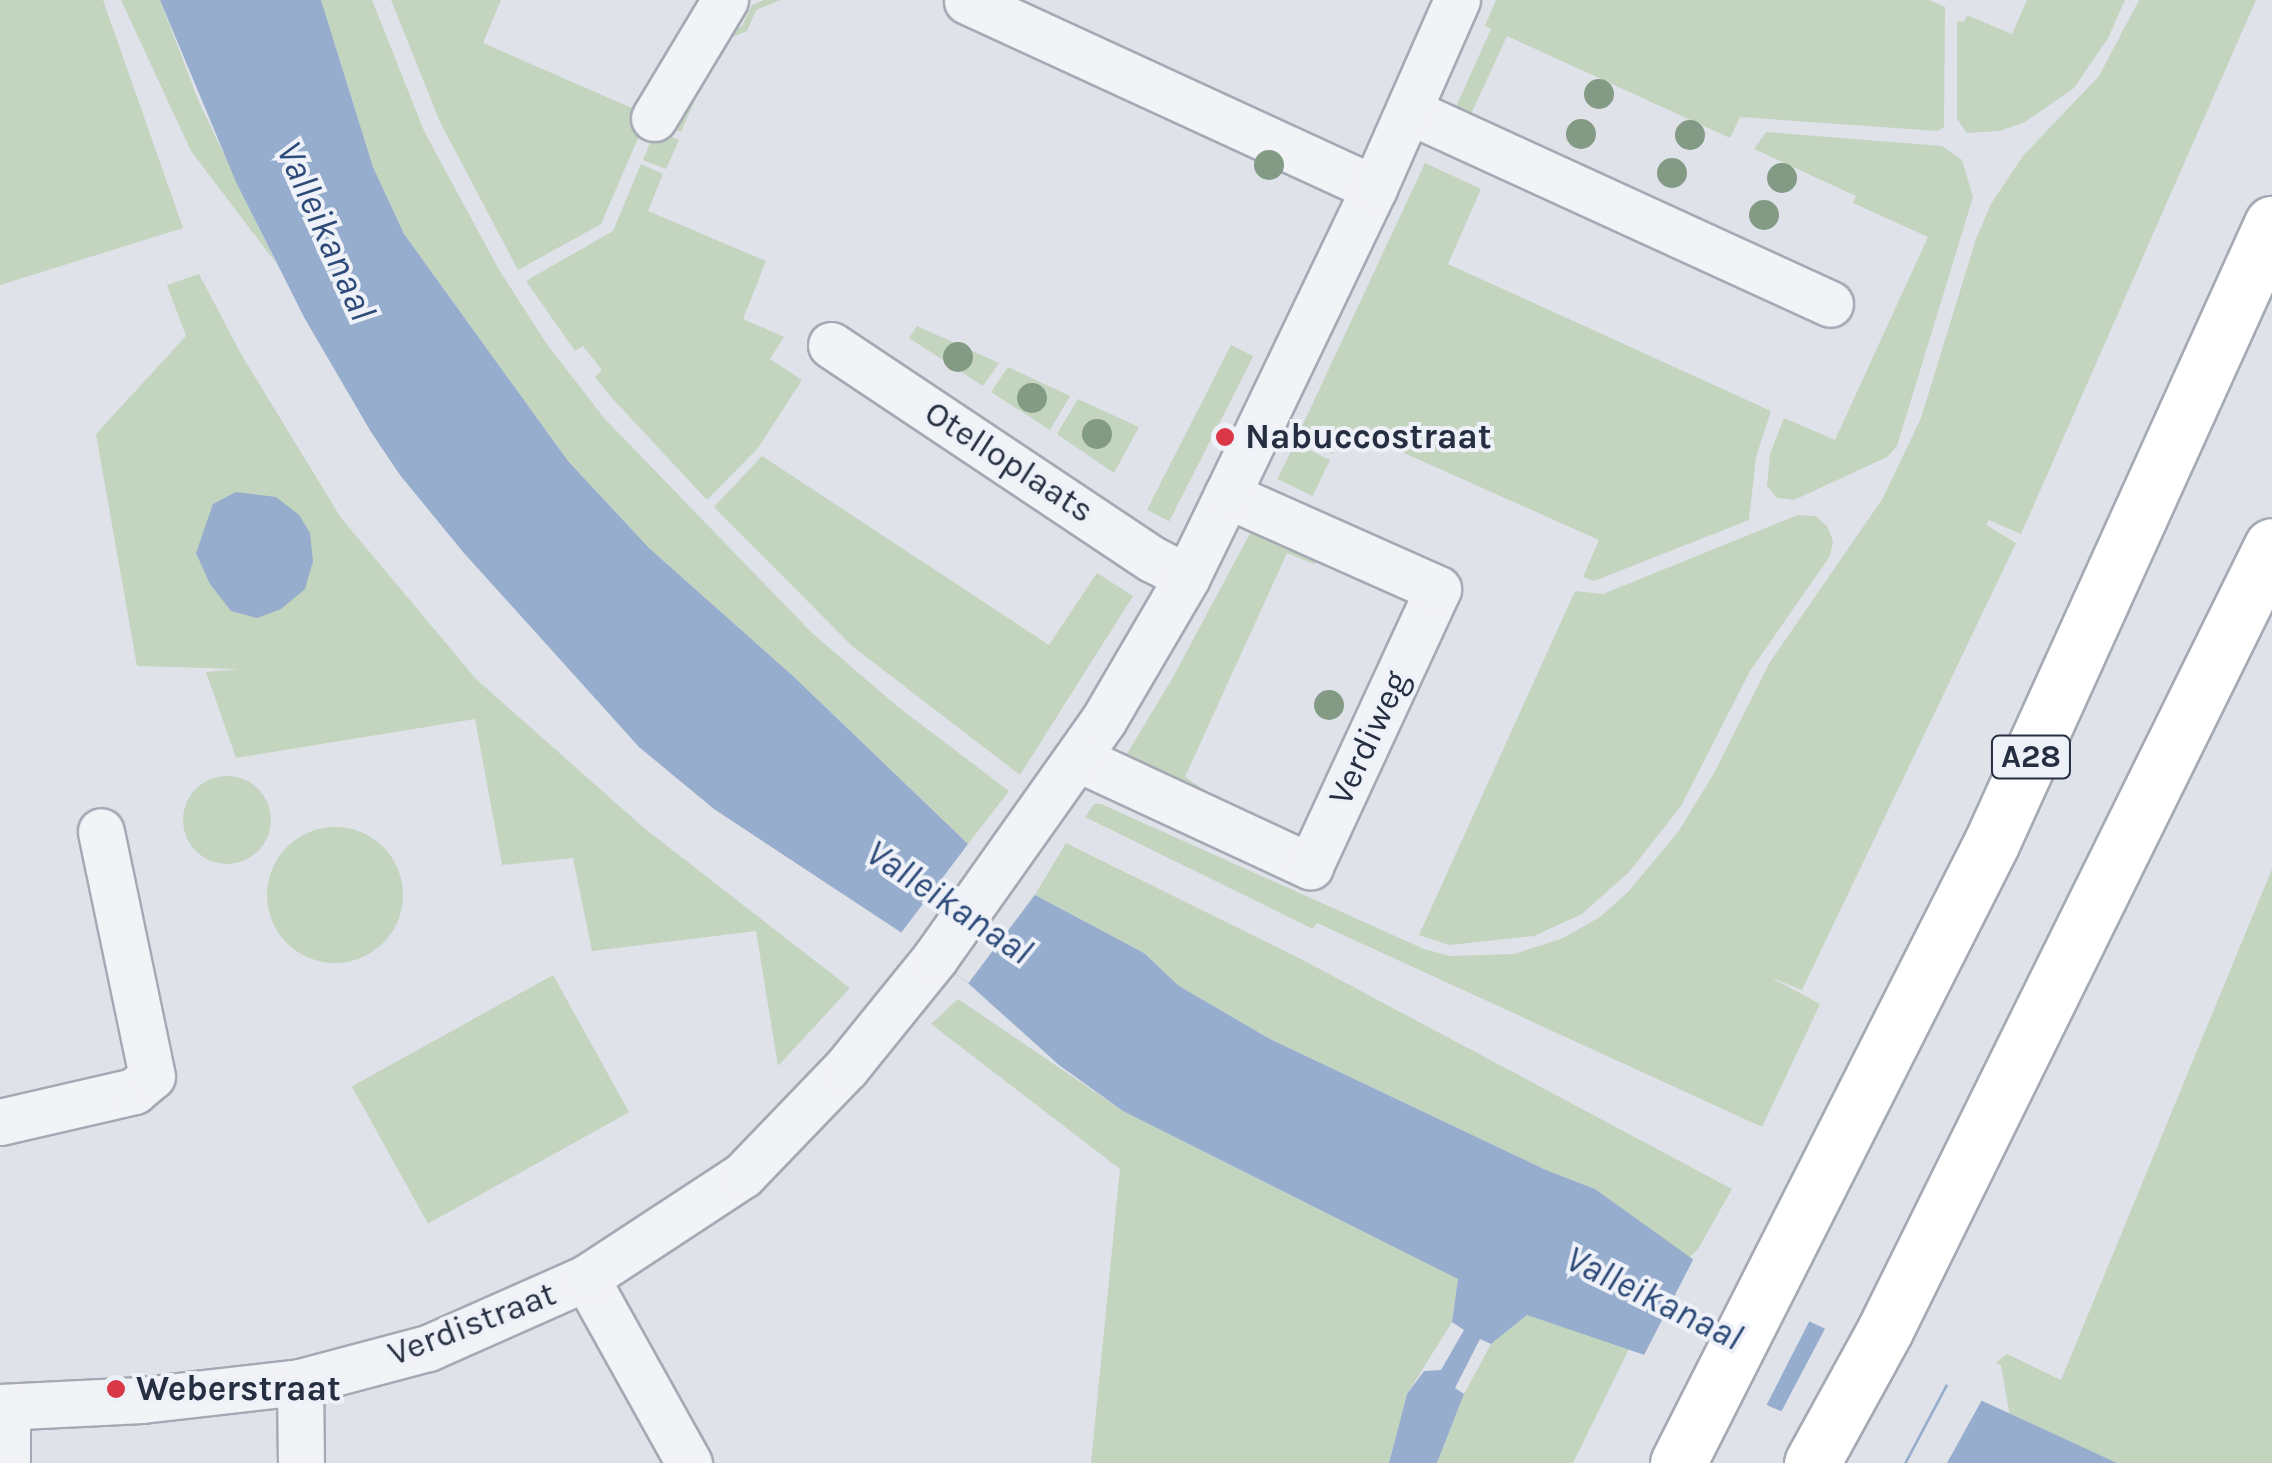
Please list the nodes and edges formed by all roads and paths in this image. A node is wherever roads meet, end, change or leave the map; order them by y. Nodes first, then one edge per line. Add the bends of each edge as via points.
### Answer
1 (725, 0) edge
2 (967, 0) edge
3 (1457, 0) edge
4 (1409, 111) junction
5 (654, 118) dead end
6 (1374, 188) junction
7 (2272, 224) edge
8 (1830, 304) dead end
9 (832, 345) dead end
10 (1227, 495) junction
11 (2272, 546) edge
12 (1187, 577) junction
13 (1078, 759) junction
14 (101, 831) dead end
15 (0, 1122) edge
16 (586, 1278) junction
17 (300, 1382) junction
18 (3, 1407) edge
19 (1815, 1460) edge
20 (7, 1463) edge
21 (301, 1463) edge
22 (690, 1463) edge
23 (1678, 1463) edge

1 - 5 street
2 - 6 street
3 - 4 street
4 - 6 street
4 - 8 street
6 - 10 street
7 - 23 highway, A28 via 1991,844
9 - 12 street, Otelloplaats
10 - 12 street
10 - 13 street, Verdiweg via 1438,589 1310,866
11 - 19 highway
12 - 13 street
13 - 16 street, Verdistraat via 1002,870 846,1068 743,1175
14 - 15 street via 152,1076 134,1091
16 - 17 street, Verdistraat via 428,1348
16 - 22 street, Verdistraat
17 - 18 street, Verdistraat
17 - 21 street
18 - 20 street

